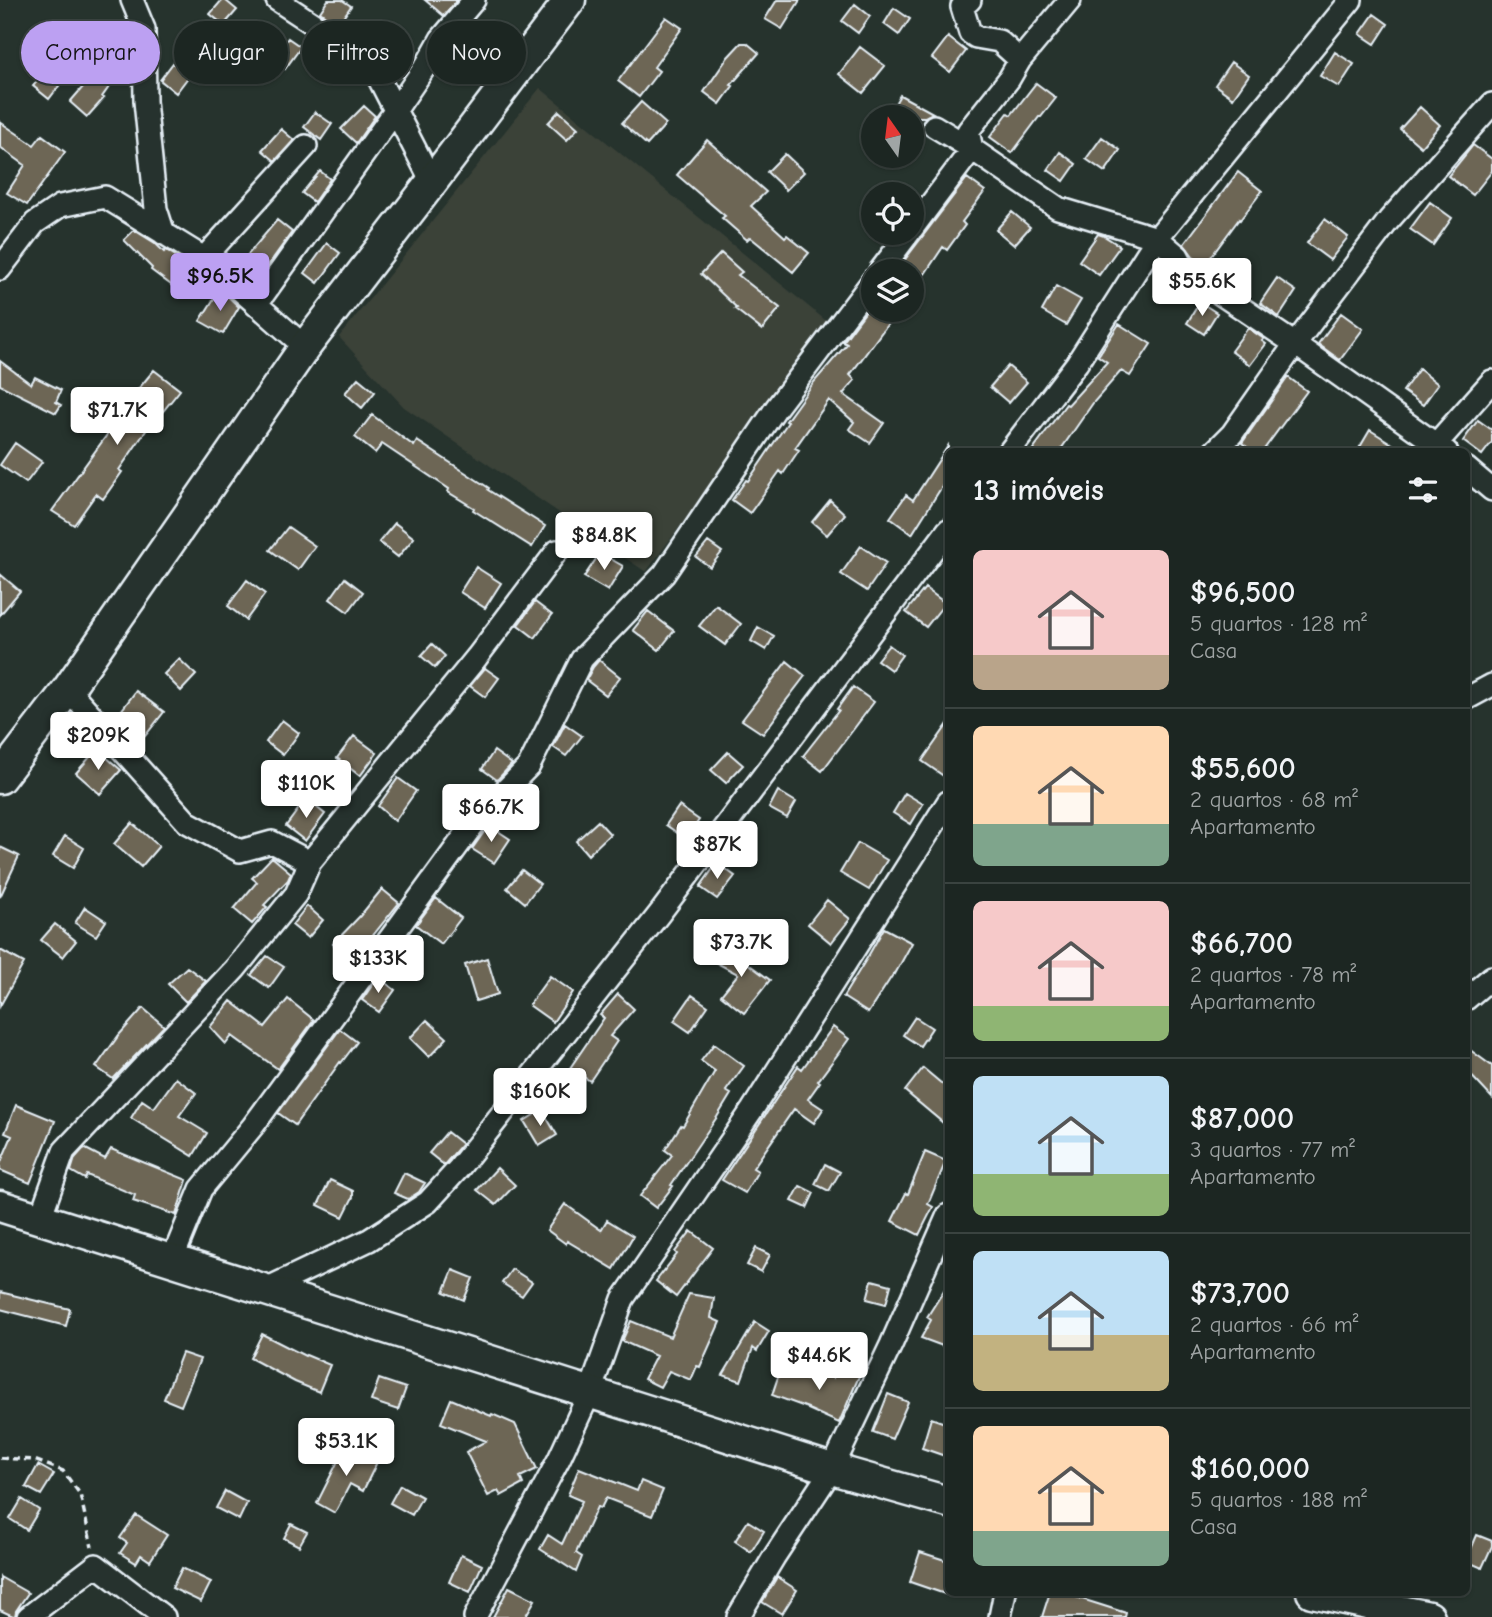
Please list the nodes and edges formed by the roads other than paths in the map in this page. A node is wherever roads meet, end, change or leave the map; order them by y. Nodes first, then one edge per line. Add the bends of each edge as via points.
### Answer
1 (132, 0) edge
2 (277, 0) edge
3 (474, 0) edge
4 (570, 0) edge
5 (970, 0) edge
6 (1070, 0) edge
7 (1351, 0) edge
8 (1020, 60) junction
9 (1492, 104) edge
10 (395, 111) junction
11 (934, 126) dead end
12 (306, 146) dead end
13 (972, 149) junction
14 (432, 182) junction
15 (924, 212) edge
16 (164, 234) junction
17 (1157, 238) junction
18 (204, 258) junction
19 (0, 269) edge
20 (861, 296) edge
21 (256, 304) junction
22 (1295, 344) junction
23 (305, 347) junction
24 (1492, 381) edge
25 (1012, 448) edge
26 (1218, 448) edge
27 (1438, 448) edge
28 (1440, 448) edge
29 (1470, 471) edge
30 (1492, 490) edge
31 (945, 534) edge
32 (557, 551) dead end
33 (1492, 685) edge
34 (68, 689) junction
35 (1470, 697) edge
36 (0, 778) edge
37 (945, 807) edge
38 (310, 862) junction
39 (1492, 977) edge
40 (1470, 996) edge
41 (0, 1206) edge
42 (40, 1218) junction
43 (945, 1222) edge
44 (172, 1259) junction
45 (266, 1289) junction
46 (590, 1392) junction
47 (832, 1469) junction
48 (945, 1501) edge
49 (1004, 1596) edge
50 (1331, 1596) edge
51 (29, 1617) edge
52 (164, 1617) edge
53 (475, 1617) edge
54 (738, 1617) edge
55 (1000, 1617) edge
56 (1429, 1617) edge

1 - 16 street via 144,29 145,101 156,209
2 - 10 street via 347,46 376,73
3 - 10 street via 441,39
4 - 14 main road
5 - 8 street via 962,7 970,33 999,41
6 - 8 street
7 - 17 street
8 - 13 street via 968,131
9 - 22 street via 1389,220
10 - 14 street
10 - 21 street
11 - 13 street
12 - 18 street
13 - 15 street
13 - 17 street via 1058,208
14 - 23 main road
16 - 18 street
16 - 19 street via 105,197 60,206 35,223
17 - 22 street via 1178,256 1185,270
17 - 25 street via 1077,363
18 - 21 street
20 - 44 street via 776,408 664,574 582,659 529,766 478,818 253,1126 201,1189
21 - 23 street
22 - 26 street
22 - 27 street
23 - 34 main road
24 - 28 street
29 - 30 street
31 - 45 street via 660,913 459,1168 428,1202 369,1240
32 - 38 street
33 - 35 street
34 - 36 main road
34 - 38 street via 187,822 240,851 272,842
37 - 46 street via 752,1110 623,1299
38 - 42 street via 296,894 234,969 64,1151
39 - 40 street
41 - 42 main road
42 - 44 main road
43 - 47 street
44 - 45 main road
45 - 46 main road
46 - 47 main road
46 - 53 street
47 - 48 main road
47 - 54 street
49 - 55 street
50 - 56 main road
51 - 52 street via 96,1564

